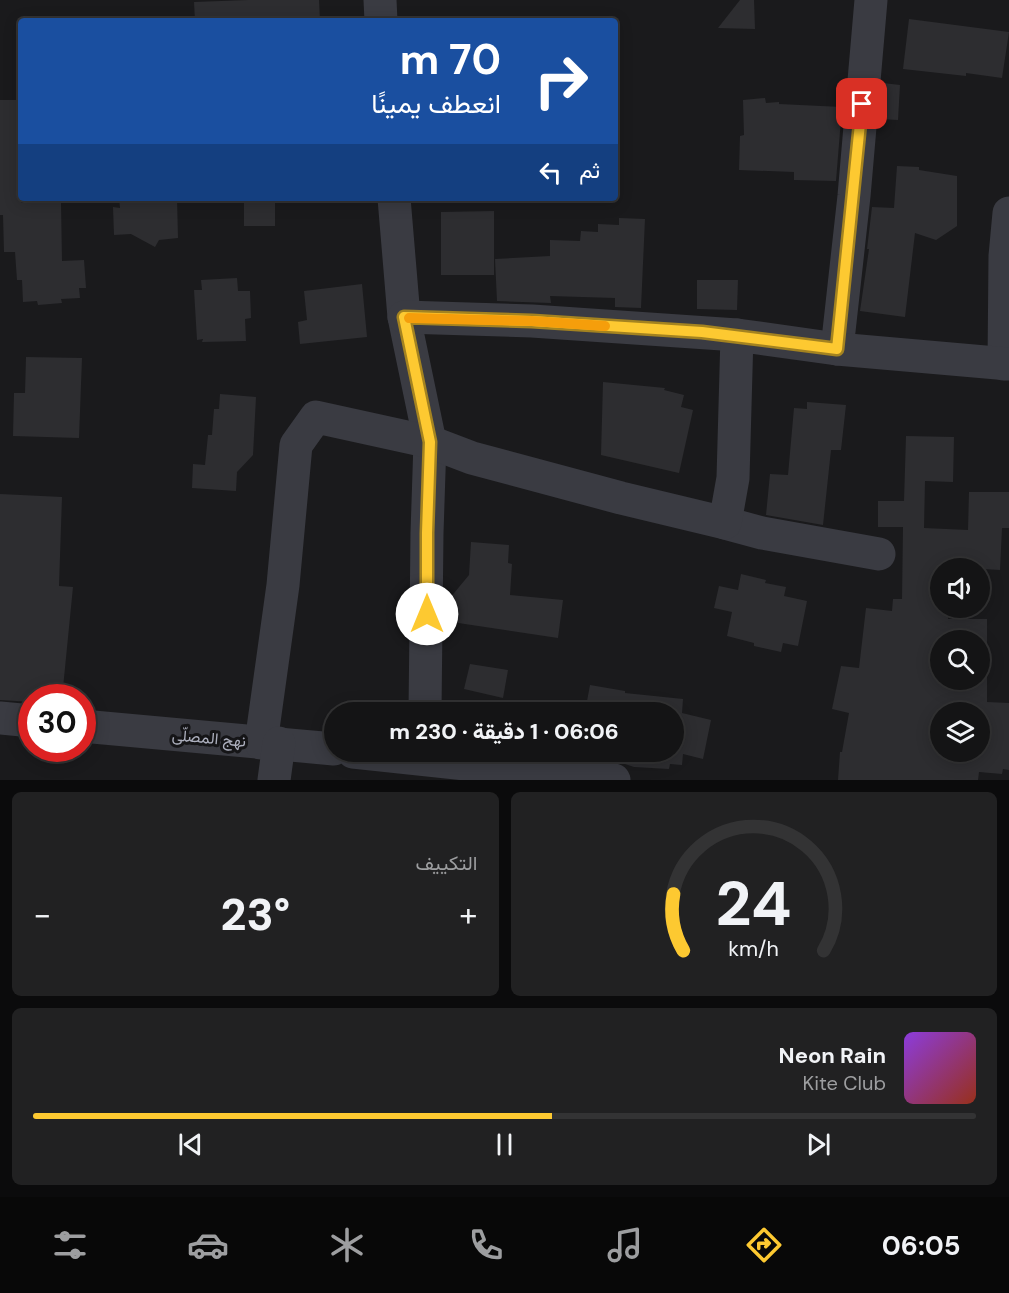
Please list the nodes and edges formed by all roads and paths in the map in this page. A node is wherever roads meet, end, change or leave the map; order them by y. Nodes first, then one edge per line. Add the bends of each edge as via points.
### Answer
1 (380, 0) edge
2 (871, 0) edge
3 (381, 18) edge
4 (394, 201) edge
5 (1009, 213) edge
6 (404, 317) junction
7 (737, 335) junction
8 (837, 349) junction
9 (1007, 364) edge
10 (430, 442) junction
11 (725, 523) junction
12 (879, 554) dead end
13 (425, 702) edge
14 (0, 718) edge
15 (18, 720) edge
16 (96, 727) edge
17 (270, 743) junction
18 (324, 749) edge
19 (473, 762) edge
20 (274, 780) edge
21 (614, 780) edge

1 - 3 street
2 - 8 street
4 - 6 street
5 - 9 street via 1005,256
6 - 7 street
6 - 10 street
7 - 8 street
7 - 11 street via 733,478
8 - 9 street
10 - 11 street via 472,458
10 - 13 street
10 - 17 street via 316,417 296,445
11 - 12 street
14 - 15 street
16 - 17 street, نهج المصلّى
17 - 18 street, نهج المصلّى
17 - 20 street
19 - 21 street

